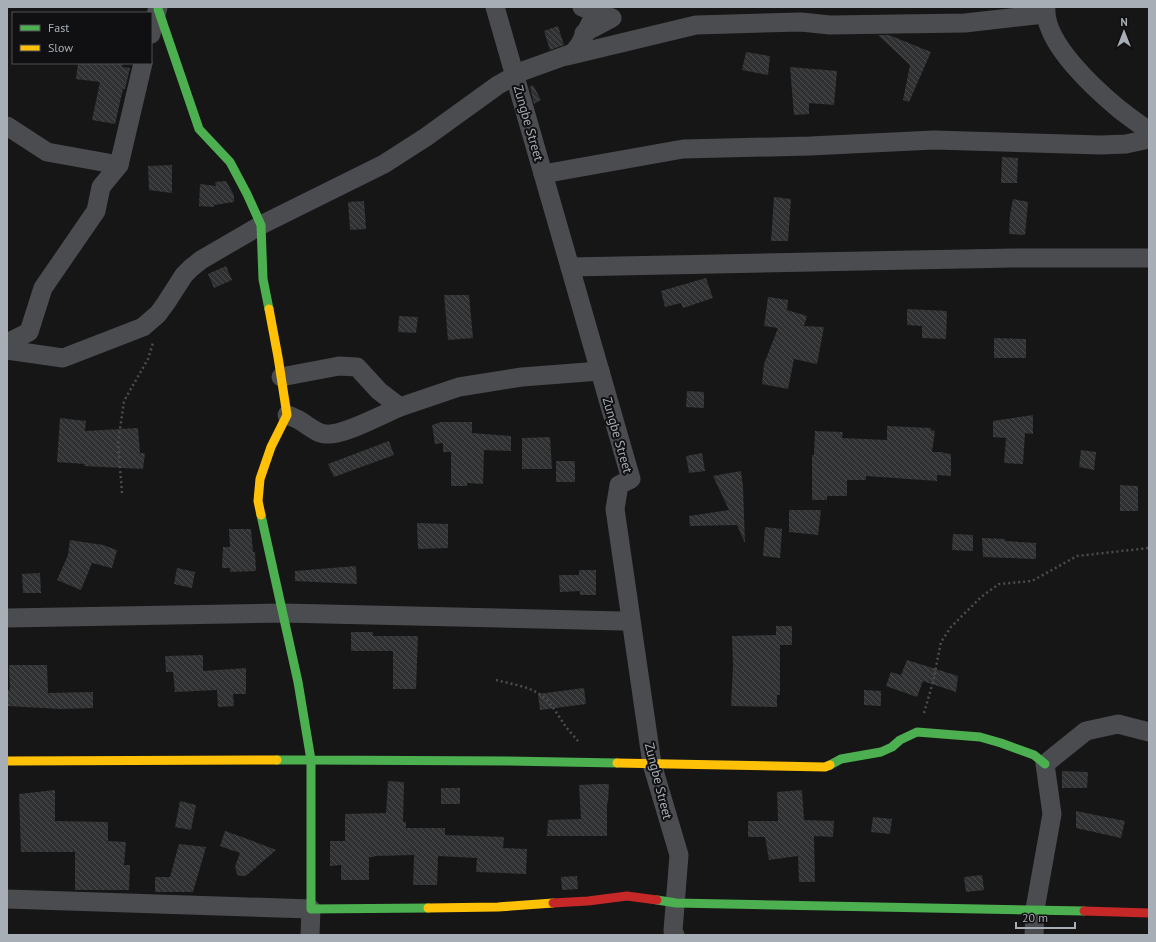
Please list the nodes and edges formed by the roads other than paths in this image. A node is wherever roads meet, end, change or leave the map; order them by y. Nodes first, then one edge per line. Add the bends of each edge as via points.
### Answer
1 (495, 7) edge
2 (158, 8) edge
3 (589, 10) edge
4 (1046, 11) edge
5 (152, 30) edge
6 (143, 64) edge
7 (513, 69) junction
8 (7, 126) edge
9 (1149, 131) edge
10 (1149, 139) edge
11 (119, 165) junction
12 (543, 174) junction
13 (261, 225) junction
14 (1149, 258) edge
15 (570, 267) junction
16 (7, 343) edge
17 (7, 350) edge
18 (600, 371) junction
19 (281, 377) junction
20 (400, 406) junction
21 (287, 415) junction
22 (283, 613) junction
23 (7, 618) edge
24 (622, 620) dead end
25 (1149, 732) edge
26 (311, 760) junction
27 (7, 761) edge
28 (652, 764) junction
29 (1045, 764) junction
30 (7, 899) edge
31 (676, 903) junction
32 (311, 909) junction
33 (1035, 909) junction
34 (1149, 913) edge
35 (310, 935) edge
36 (675, 935) edge
37 (1034, 935) edge

1 - 7 street, Zungbe Street
2 - 5 street
2 - 13 street via 199,129 230,162
3 - 7 street via 612,18
3 - 13 street via 580,44 573,53 523,71 498,85 384,164
4 - 7 street via 966,23 830,26 801,22 696,25
4 - 9 street via 1049,29 1069,59 1089,82 1120,110
6 - 11 street
7 - 12 street, Zungbe Street
8 - 11 street via 47,152
10 - 12 street via 1126,144 1101,145 934,140 683,149
11 - 16 street via 101,187 96,211 43,288 29,332
12 - 15 street, Zungbe Street
13 - 17 street via 191,268 158,314 142,327 63,358
13 - 19 street via 263,279
14 - 15 street via 1005,258
15 - 18 street, Zungbe Street
18 - 20 street via 522,377 459,387
18 - 28 street, Zungbe Street via 631,479 619,485 615,509
19 - 20 street via 339,366 357,367 379,391
19 - 21 street
20 - 21 street via 348,430 326,434
21 - 22 street via 271,447 260,479 258,501
22 - 23 street
22 - 24 street
22 - 26 street
25 - 29 street via 1118,724 1086,731
26 - 27 street
26 - 28 street via 500,760
26 - 32 street
28 - 29 street via 825,767 841,759 881,752 918,732 980,737 1034,755
28 - 31 street, Zungbe Street via 679,855
29 - 33 street via 1052,814
30 - 32 street
31 - 32 street via 627,896 498,907
31 - 33 street
31 - 36 street, Zungbe Street via 673,931
32 - 35 street
33 - 34 street
33 - 37 street

